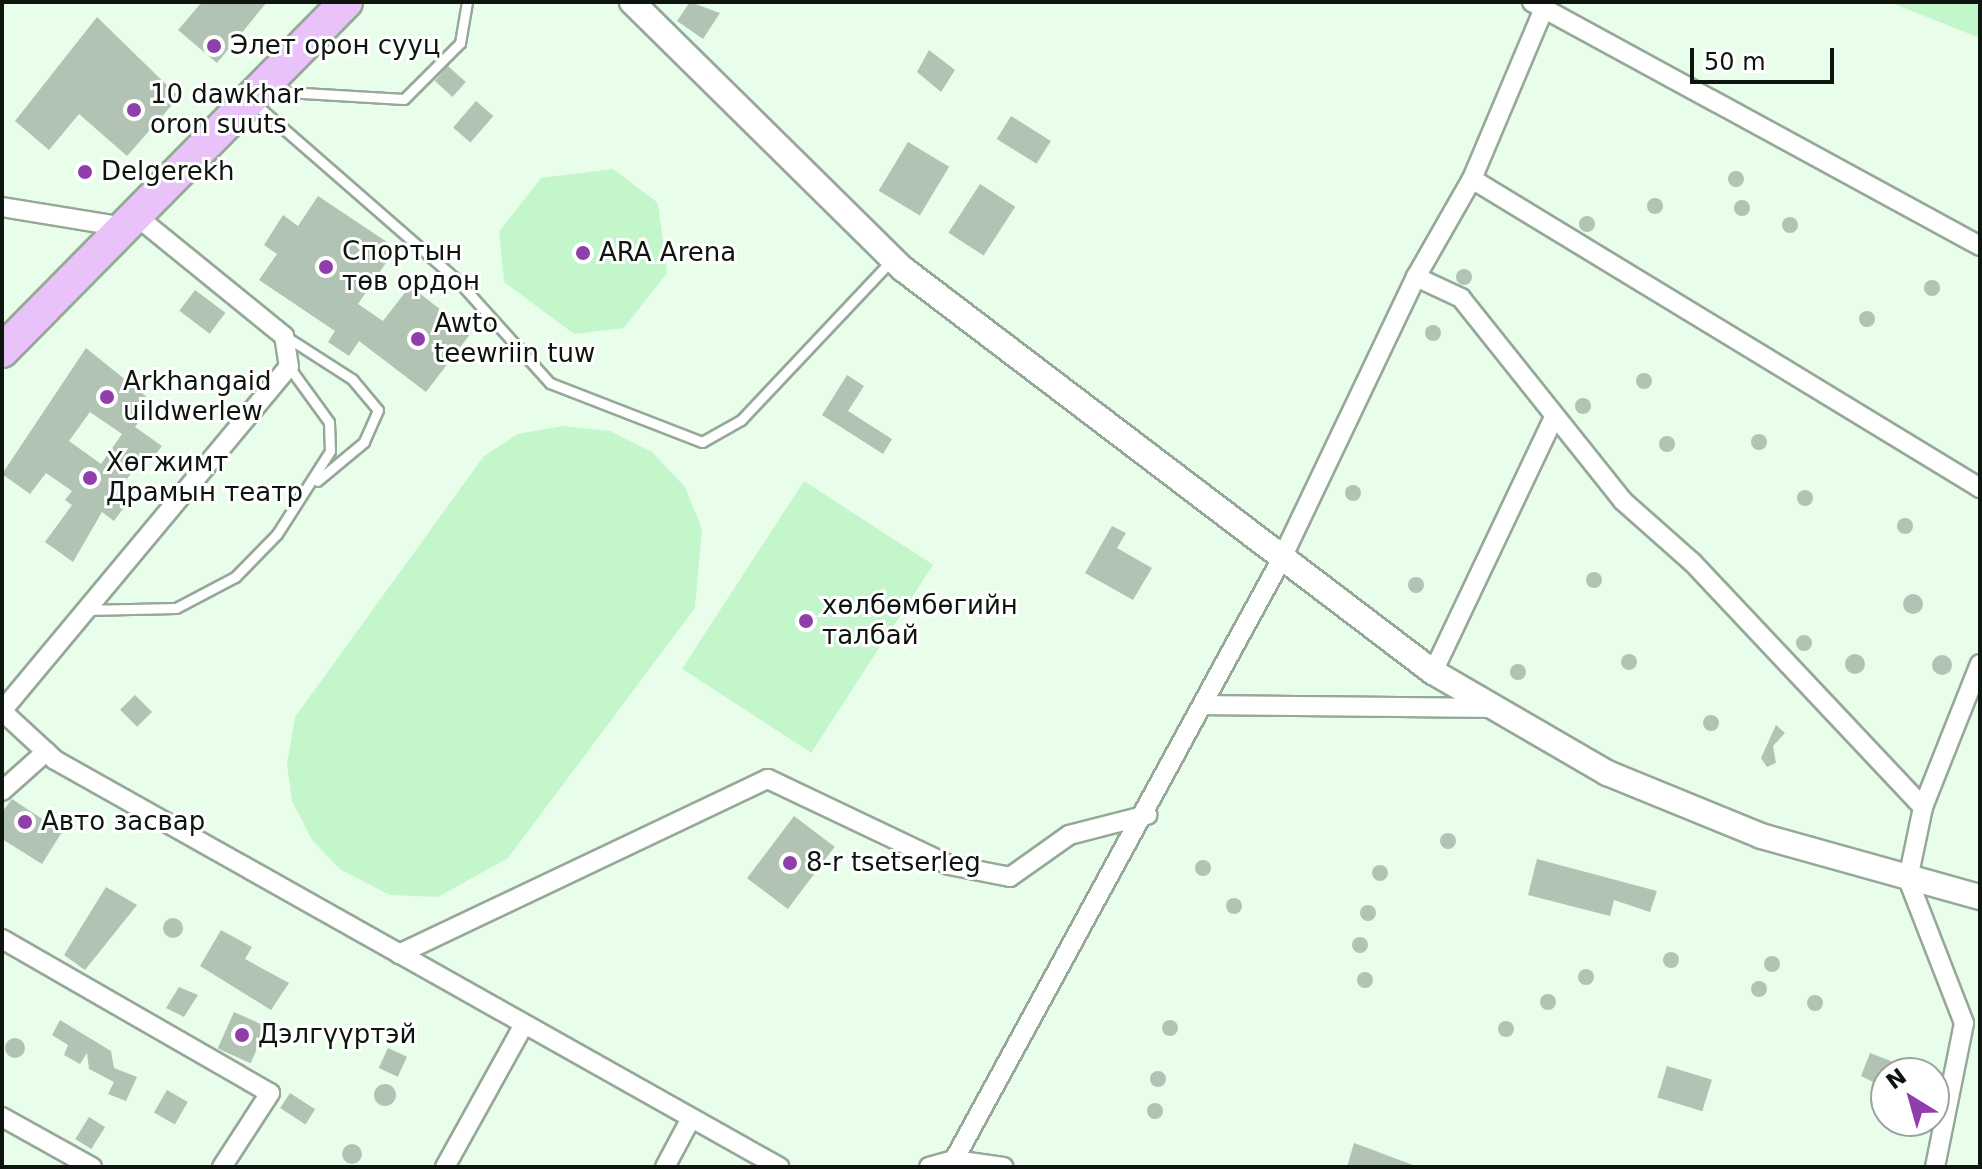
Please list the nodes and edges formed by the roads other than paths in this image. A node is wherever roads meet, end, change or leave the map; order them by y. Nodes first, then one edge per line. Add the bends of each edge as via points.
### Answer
1 (467, 2) edge
2 (346, 3) edge
3 (635, 4) edge
4 (1537, 7) edge
5 (256, 96) junction
6 (1472, 179) junction
7 (2, 207) edge
8 (130, 221) junction
9 (1980, 246) edge
10 (893, 259) junction
11 (1416, 277) junction
12 (284, 336) junction
13 (2, 351) edge
14 (289, 367) junction
15 (1553, 419) junction
16 (315, 483) junction
17 (1980, 488) edge
18 (1281, 560) junction
19 (86, 610) junction
20 (1980, 664) edge
21 (1433, 672) junction
22 (1204, 705) junction
23 (1491, 708) junction
24 (2, 711) edge
25 (46, 752) junction
26 (2, 791) edge
27 (1923, 807) junction
28 (1147, 815) junction
29 (1908, 879) junction
30 (1980, 897) edge
31 (2, 939) edge
32 (399, 954) junction
33 (523, 1026) junction
34 (2, 1117) edge
35 (689, 1122) junction
36 (954, 1160) junction
37 (92, 1167) edge
38 (222, 1167) edge
39 (445, 1167) edge
40 (665, 1167) edge
41 (779, 1167) edge
42 (929, 1167) edge
43 (1004, 1167) edge
44 (1935, 1167) edge

1 - 5 lane via 460,43 404,99
2 - 5 highway
3 - 10 street
4 - 6 street
4 - 9 street
5 - 8 highway
5 - 10 lane via 459,282 550,383 702,442 741,420
6 - 11 street
6 - 17 street
7 - 8 street
8 - 12 street
8 - 13 highway
10 - 18 street
11 - 15 street via 1461,298
11 - 18 street
12 - 14 street
12 - 16 lane via 352,379 378,410 364,442
14 - 16 lane via 329,422 330,451
14 - 19 street
15 - 21 street
15 - 27 street via 1623,501 1692,562
16 - 19 lane via 235,577 176,608
18 - 21 street
18 - 22 street
19 - 24 street
20 - 27 street
21 - 23 street
22 - 23 street
22 - 28 street
23 - 29 street via 1621,779 1761,836
24 - 25 street
25 - 26 street
25 - 32 street
27 - 29 street
28 - 32 street via 1069,835 1010,877 949,865 768,779
28 - 36 street
29 - 30 street
29 - 44 street via 1964,1023
31 - 38 street via 270,1093
32 - 33 street
33 - 35 street
33 - 39 street
34 - 37 street
35 - 40 street
35 - 41 street
36 - 42 street
36 - 43 street

